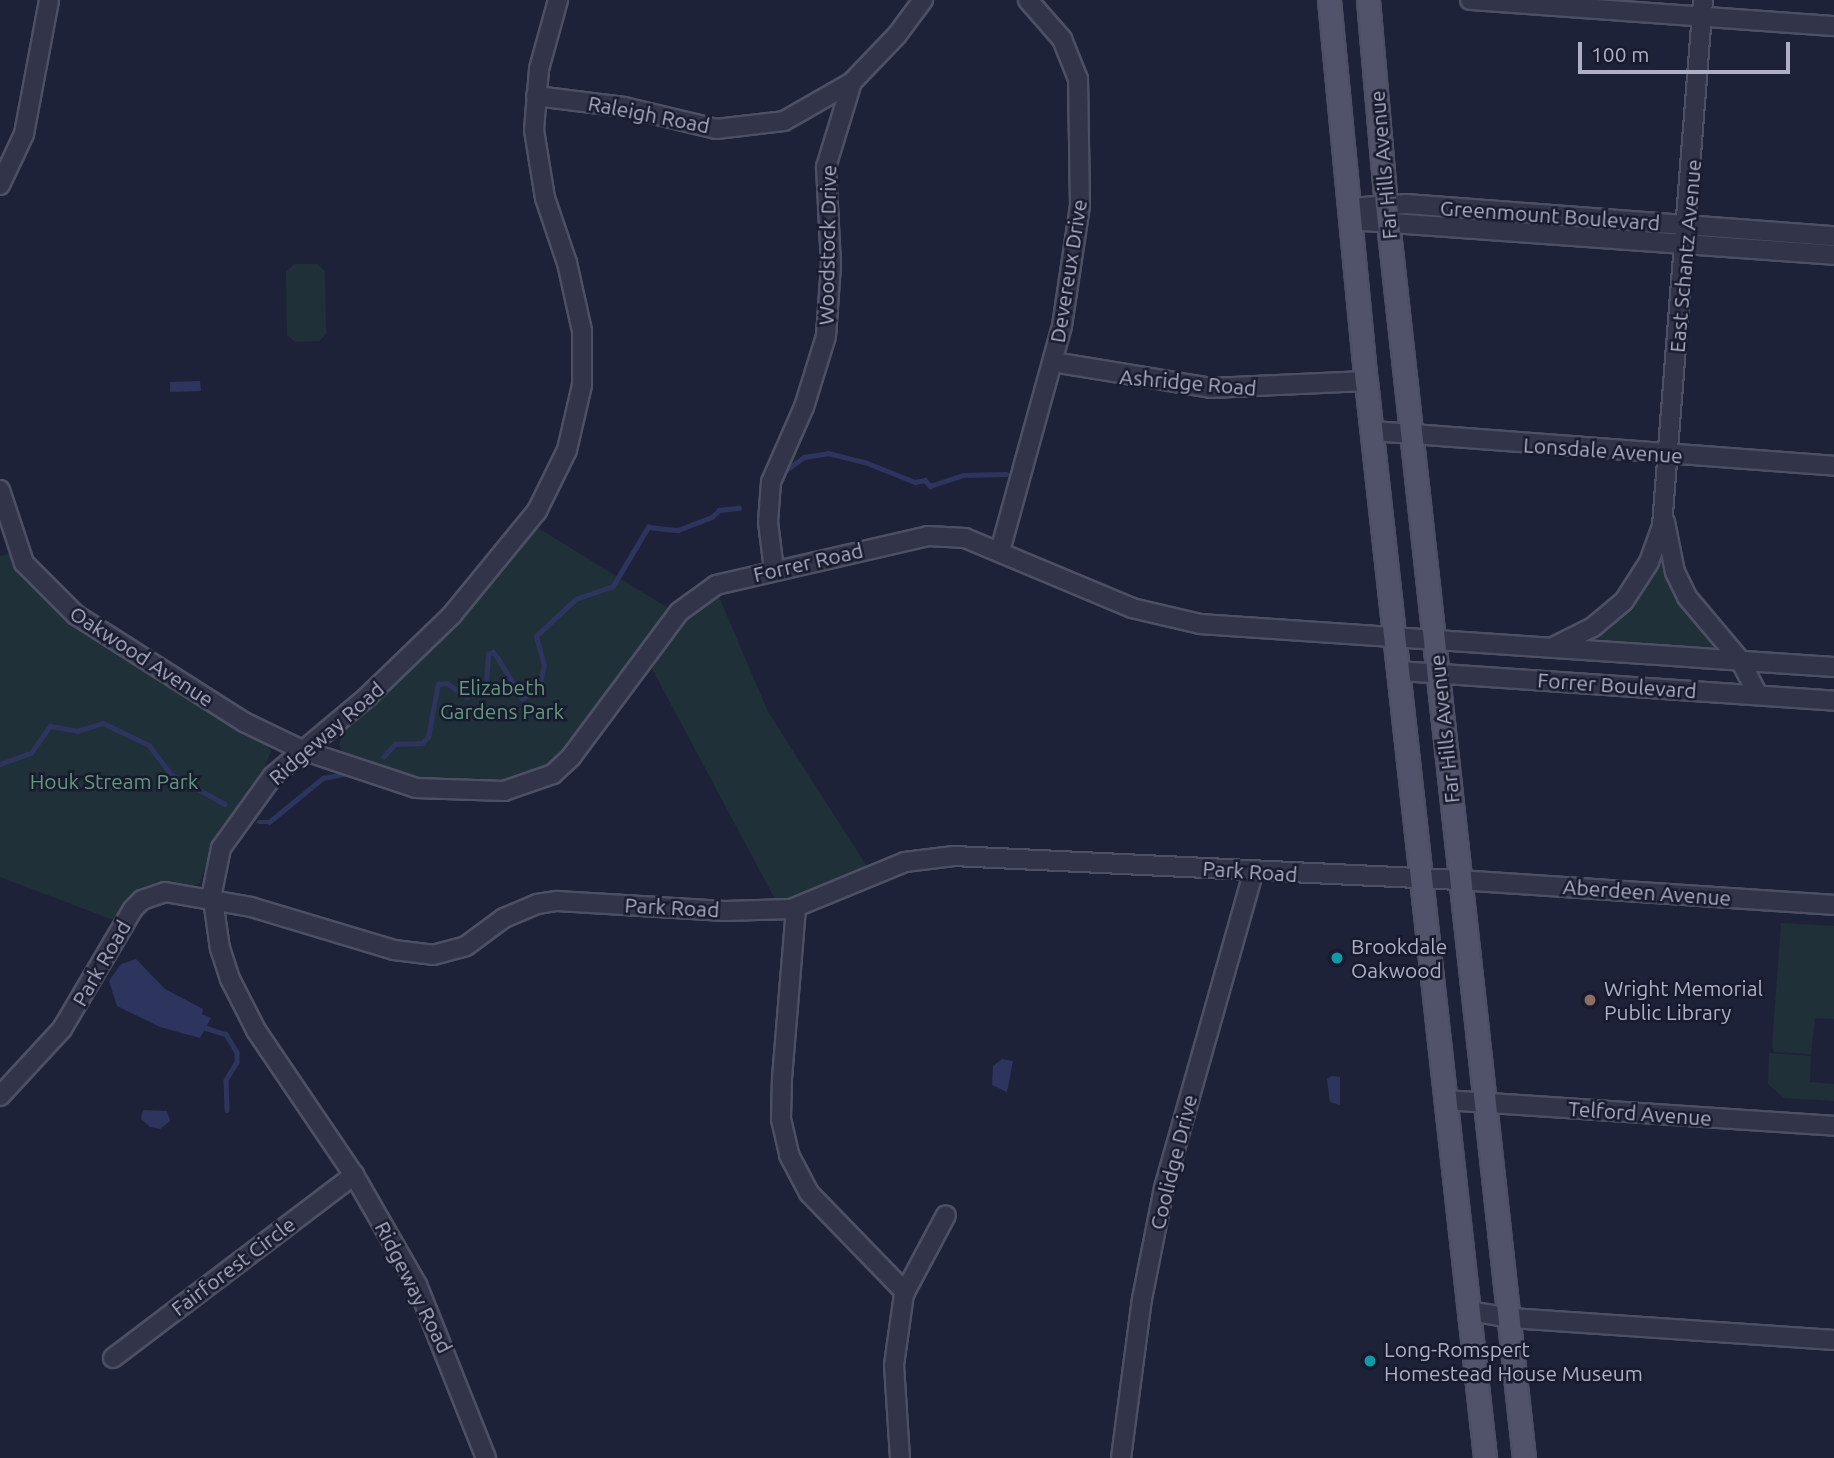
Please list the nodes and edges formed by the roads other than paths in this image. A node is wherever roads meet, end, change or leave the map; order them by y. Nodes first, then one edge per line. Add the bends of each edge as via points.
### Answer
1 (49, 0) edge
2 (558, 0) edge
3 (923, 0) edge
4 (1028, 0) edge
5 (1329, 0) edge
6 (1368, 0) edge
7 (1470, 0) edge
8 (1703, 9) edge
9 (1834, 26) edge
10 (852, 82) junction
11 (536, 96) junction
12 (0, 185) edge
13 (1387, 213) junction
14 (1350, 214) junction
15 (1688, 226) junction
16 (1834, 236) edge
17 (1686, 244) junction
18 (1834, 255) edge
19 (1053, 362) junction
20 (1366, 381) junction
21 (1372, 431) junction
22 (1414, 435) junction
23 (1668, 455) junction
24 (1834, 466) edge
25 (0, 490) edge
26 (1664, 512) junction
27 (1000, 551) junction
28 (774, 570) junction
29 (1396, 638) junction
30 (1436, 643) junction
31 (1555, 646) junction
32 (1740, 660) junction
33 (1834, 667) edge
34 (1399, 671) junction
35 (1439, 673) junction
36 (1758, 695) junction
37 (1834, 701) edge
38 (302, 750) junction
39 (1253, 873) junction
40 (1421, 879) junction
41 (1460, 880) junction
42 (212, 900) junction
43 (1834, 905) edge
44 (796, 908) junction
45 (0, 1096) edge
46 (1446, 1100) junction
47 (1485, 1102) junction
48 (1834, 1126) edge
49 (354, 1175) junction
50 (946, 1215) dead end
51 (905, 1292) junction
52 (1470, 1311) junction
53 (1511, 1318) junction
54 (1834, 1340) edge
55 (113, 1358) dead end
56 (486, 1458) edge
57 (900, 1458) edge
58 (1121, 1458) edge
59 (1485, 1458) edge
60 (1524, 1458) edge

1 - 12 street via 24,134
2 - 11 street, Ridgeway Road via 546,33
3 - 10 street, Raleigh Road
4 - 19 street, Devereux Drive via 1062,39 1081,102 1076,241
5 - 14 main road, Far Hills Avenue
6 - 13 main road, Far Hills Avenue
7 - 8 street
8 - 9 street
8 - 15 street, East Schantz Avenue
10 - 11 street, Raleigh Road via 808,111 739,129 685,124 624,107
10 - 28 street, Woodstock Drive via 825,167 831,265 825,336 806,401 771,482 768,522
11 - 38 street, Ridgeway Road via 537,161 582,331 582,385 567,450 537,511 451,616 368,697
13 - 14 street, Greenmount Boulevard
13 - 15 street, Greenmount Boulevard
13 - 17 street, Greenmount Boulevard
13 - 22 main road, Far Hills Avenue
14 - 20 main road, Far Hills Avenue
15 - 16 street, Greenmount Boulevard
15 - 17 street, East Schantz Avenue
17 - 18 street, Greenmount Boulevard
17 - 23 street, East Schantz Avenue
19 - 20 street, Ashridge Road via 1211,388
19 - 27 street, Devereux Drive
20 - 21 main road, Far Hills Avenue
21 - 22 street, Lonsdale Avenue
21 - 29 main road, Far Hills Avenue
22 - 23 street, Lonsdale Avenue
22 - 30 main road, Far Hills Avenue
23 - 24 street, Lonsdale Avenue
23 - 26 street, East Schantz Avenue
25 - 38 street, Oakwood Avenue via 24,563 58,600 222,709
26 - 31 street, East Schantz Avenue via 1649,562 1625,601 1594,627
26 - 32 street, East Schantz Avenue via 1667,542 1687,597
27 - 28 street, Forrer Road via 965,538 928,536
27 - 29 street, Forrer Road via 1116,602 1165,617
28 - 38 street, Forrer Road via 726,581 695,597 571,757 541,781 504,791 416,788
29 - 30 street
29 - 34 main road, Far Hills Avenue
30 - 31 street, Forrer Boulevard
30 - 35 main road, Far Hills Avenue
31 - 32 street, Forrer Boulevard
32 - 33 street, Forrer Boulevard
32 - 36 street, East Schantz Avenue
34 - 35 street, Forrer Boulevard
34 - 40 main road, Far Hills Avenue
35 - 36 street, Forrer Boulevard
35 - 41 main road, Far Hills Avenue
36 - 37 street, Forrer Boulevard
38 - 42 street, Ridgeway Road via 273,776 235,824 215,870
39 - 40 street, Park Road
39 - 44 street, Park Road via 1027,858 929,858 880,871
39 - 58 street, Coolidge Drive via 1164,1188 1142,1299
40 - 41 street, Park Road
40 - 46 main road, Far Hills Avenue
41 - 43 street, Aberdeen Avenue
41 - 47 main road, Far Hills Avenue
42 - 44 street, Park Road via 296,919 394,950 433,955 466,946 520,910 557,901 725,911
42 - 45 street, Park Road via 165,892 142,900 113,938 62,1029
42 - 49 street, Ridgeway Road via 223,959 256,1030
44 - 51 street via 782,1077 781,1119 789,1155 812,1196
46 - 47 street, Telford Avenue
46 - 52 main road, Far Hills Avenue
47 - 48 street, Telford Avenue
47 - 53 main road, Far Hills Avenue
49 - 55 street, Fairforest Circle
49 - 56 street, Ridgeway Road via 417,1285
50 - 51 street
51 - 57 street via 894,1365
52 - 53 street
52 - 59 main road, Far Hills Avenue
53 - 54 street
53 - 60 main road, Far Hills Avenue

